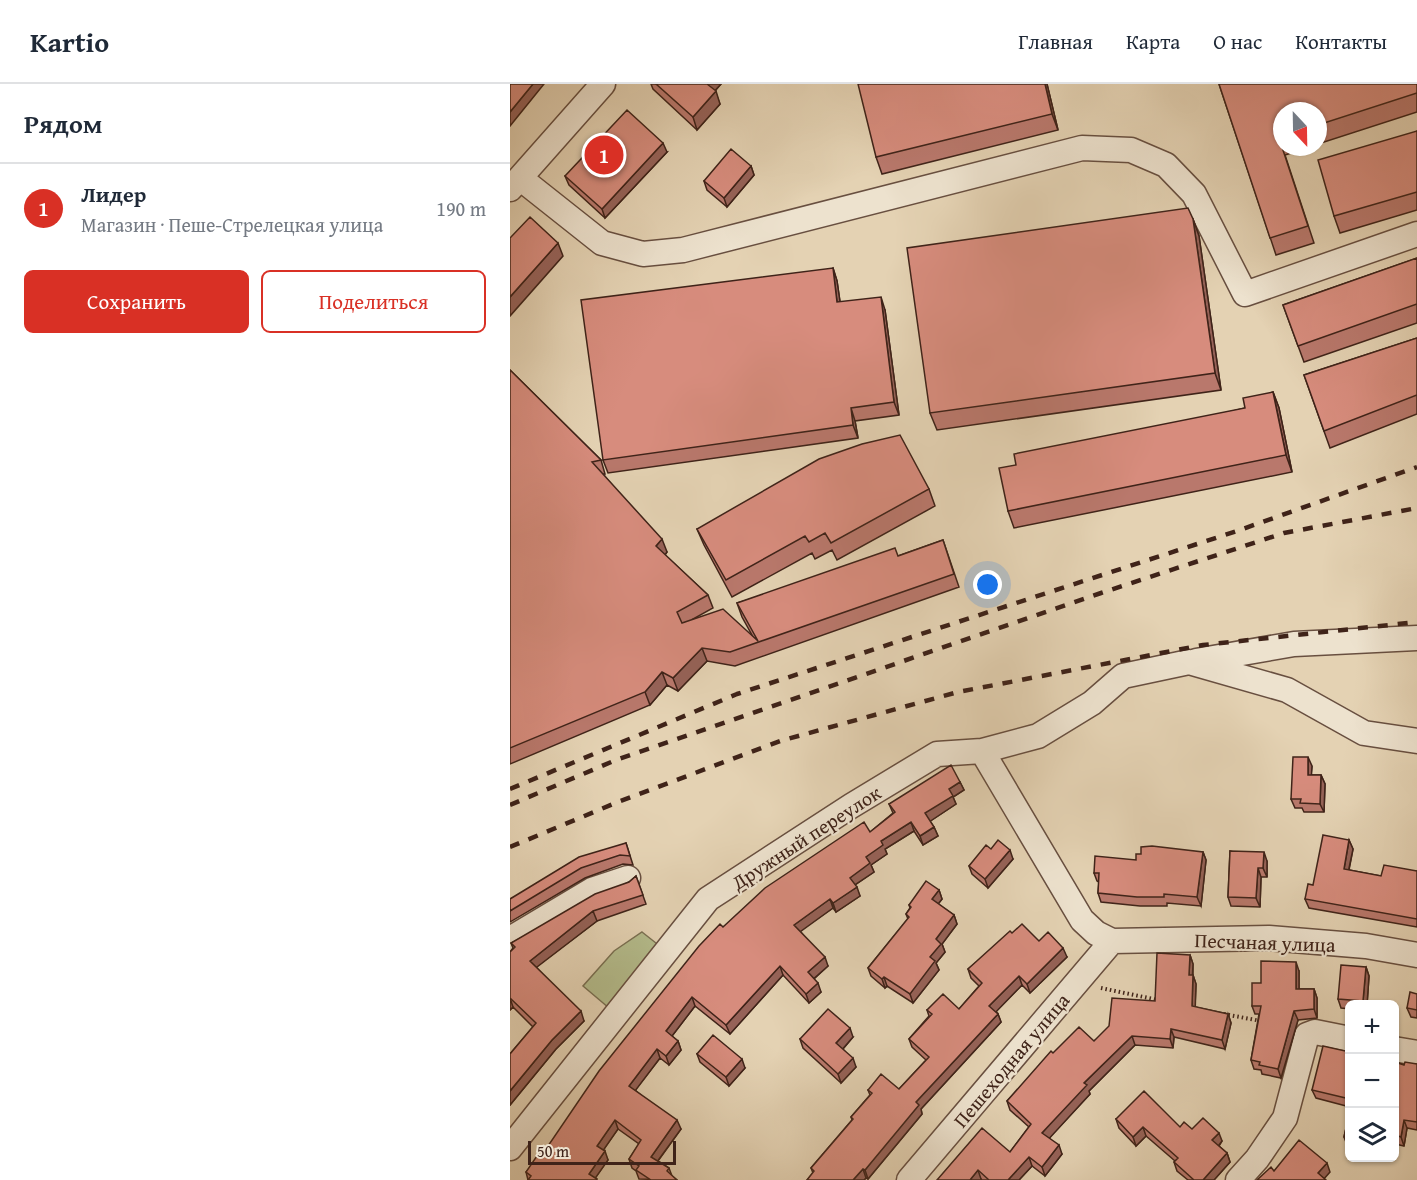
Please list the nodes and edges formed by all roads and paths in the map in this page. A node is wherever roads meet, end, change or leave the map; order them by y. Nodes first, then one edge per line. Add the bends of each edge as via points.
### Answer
1 (603, 84) edge
2 (515, 183) edge
3 (1417, 234) edge
4 (1417, 638) edge
5 (1190, 662) junction
6 (1417, 741) edge
7 (982, 751) junction
8 (628, 878) dead end
9 (510, 939) edge
10 (1112, 941) junction
11 (1417, 955) edge
12 (1078, 981) junction
13 (1160, 1000) edge
14 (1215, 1012) edge
15 (1270, 1023) edge
16 (1345, 1038) edge
17 (1399, 1050) edge
18 (1417, 1053) edge
19 (510, 1148) edge
20 (909, 1180) edge
21 (1238, 1180) edge

1 - 2 street
2 - 3 street via 602,243 643,254 682,250 1082,148 1131,150 1166,165 1194,194 1245,294
4 - 5 street, Дружный переулок via 1294,644
5 - 6 street via 1287,690 1364,733
5 - 7 street, Дружный переулок via 1124,676 1092,703 1038,736
7 - 10 street via 1082,920
7 - 19 street, Дружный переулок via 937,754 708,899
8 - 9 street via 592,890
10 - 11 street, Песчаная улица via 1269,938 1366,946
10 - 12 street, Пешеходная улица
12 - 13 path
12 - 20 street, Пешеходная улица
14 - 15 path
16 - 21 street via 1315,1032 1307,1035 1286,1118
17 - 18 street

